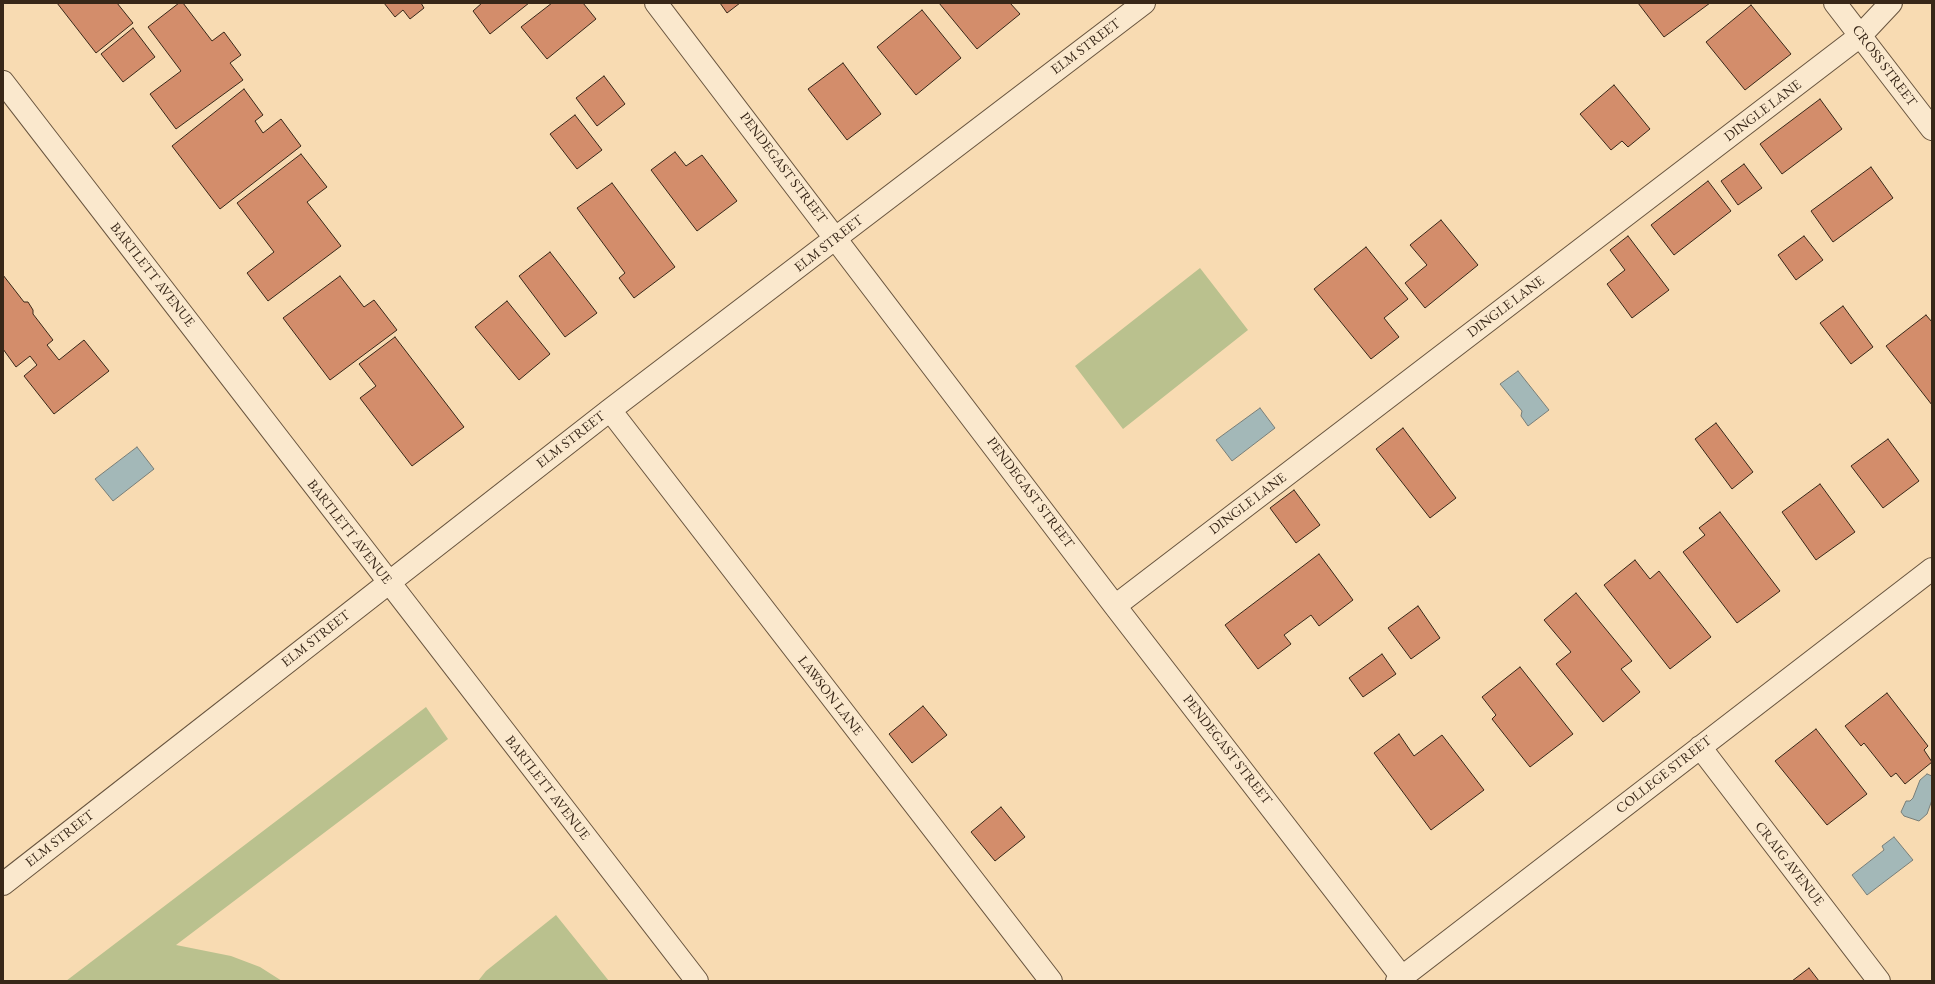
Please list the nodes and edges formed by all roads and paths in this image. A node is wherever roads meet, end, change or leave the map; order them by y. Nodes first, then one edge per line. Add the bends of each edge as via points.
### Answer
1 (656, 3) edge
2 (1144, 3) edge
3 (1835, 3) edge
4 (1891, 3) edge
5 (1860, 36) junction
6 (3, 82) edge
7 (1932, 129) edge
8 (837, 239) junction
9 (610, 410) junction
10 (1932, 569) edge
11 (388, 582) junction
12 (1115, 606) junction
13 (1700, 747) junction
14 (3, 884) edge
15 (1401, 980) edge
16 (697, 981) edge
17 (1051, 981) edge
18 (1879, 981) edge

1 - 8 street, PENDEGAST STREET
2 - 8 street, ELM STREET
3 - 5 street, CROSS STREET
4 - 5 street, DINGLE LANE
5 - 7 street, CROSS STREET
5 - 12 street, DINGLE LANE
6 - 11 street, BARTLETT AVENUE
8 - 9 street, ELM STREET
8 - 12 street, PENDEGAST STREET
9 - 11 street, ELM STREET
9 - 17 street, LAWSON LANE
10 - 13 street, COLLEGE STREET
11 - 14 street, ELM STREET
11 - 16 street, BARTLETT AVENUE
12 - 15 street, PENDEGAST STREET
13 - 15 street, COLLEGE STREET
13 - 18 street, CRAIG AVENUE

